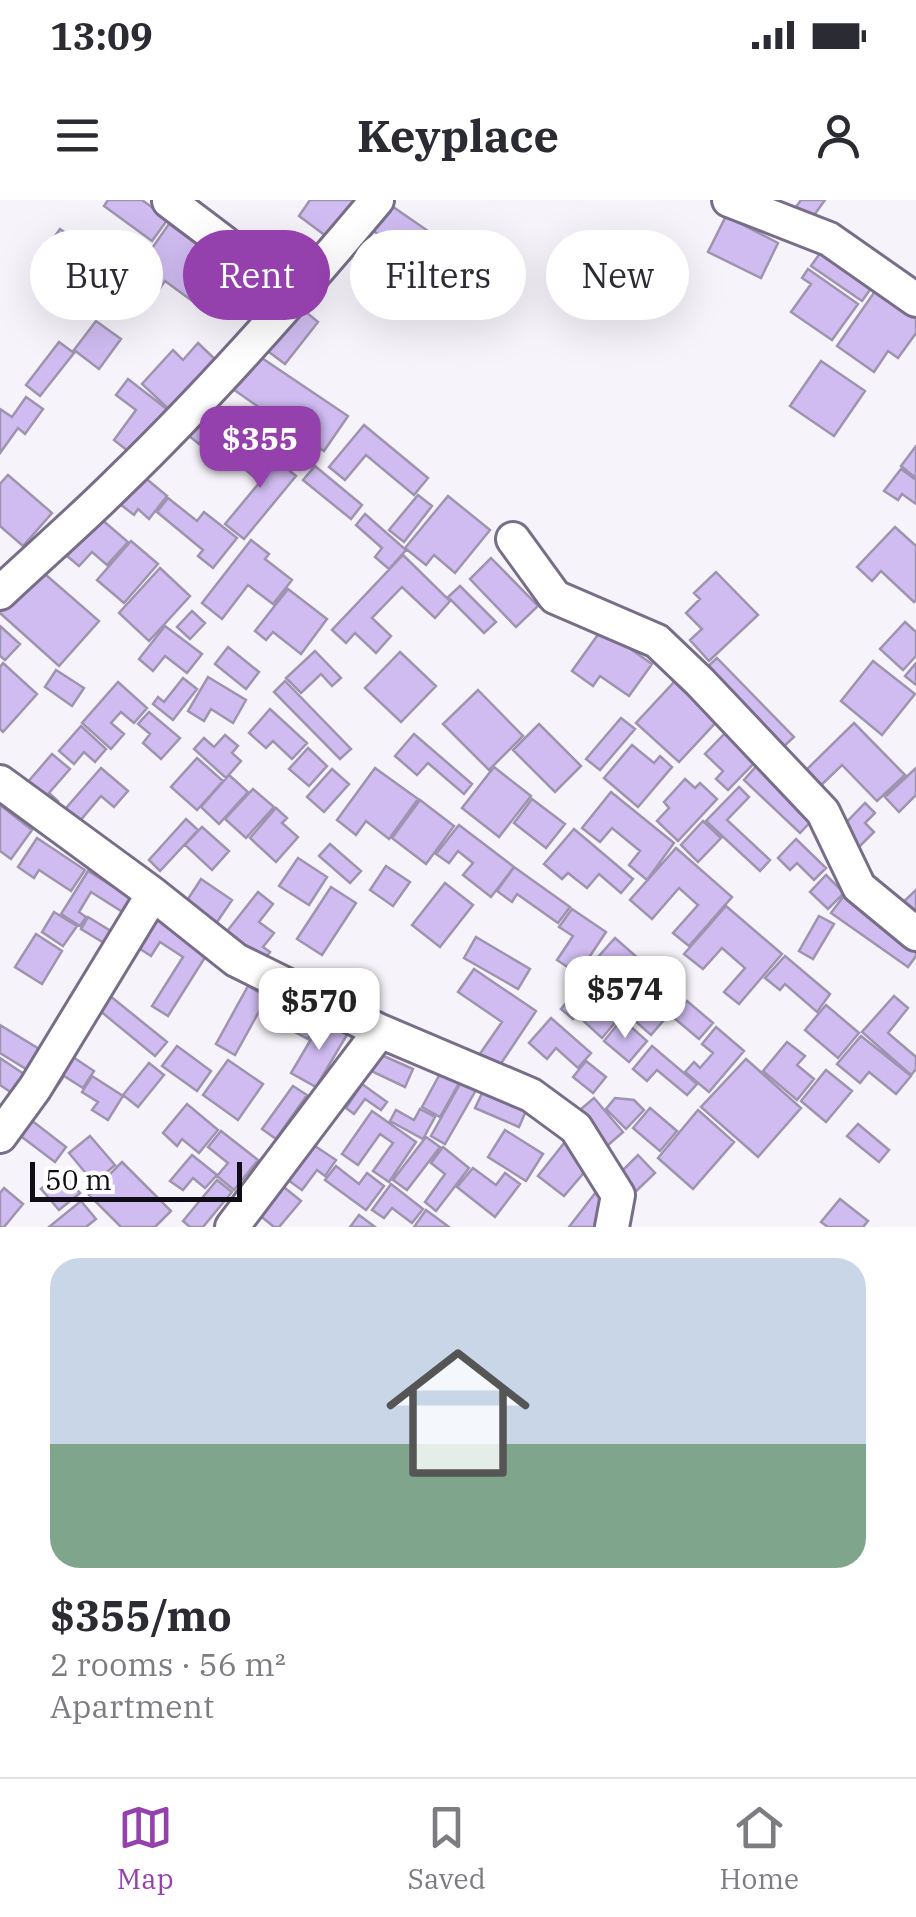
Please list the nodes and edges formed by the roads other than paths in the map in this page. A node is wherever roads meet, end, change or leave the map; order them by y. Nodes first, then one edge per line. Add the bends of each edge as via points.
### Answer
1 (376, 200) edge
2 (729, 200) edge
3 (169, 202) edge
4 (206, 230) edge
5 (330, 256) edge
6 (916, 300) edge
7 (275, 320) edge
8 (513, 539) dead end
9 (0, 593) edge
10 (0, 782) edge
11 (153, 894) junction
12 (916, 934) edge
13 (380, 1031) junction
14 (0, 1136) edge
15 (232, 1227) edge
16 (612, 1227) edge

1 - 5 street
2 - 6 street via 829,239
3 - 4 street
7 - 9 street via 118,483
8 - 12 street via 555,597 658,641 700,682 822,812 859,887
10 - 11 street
11 - 13 street via 236,960
11 - 14 street
13 - 15 street
13 - 16 street via 531,1095 576,1128 618,1195

